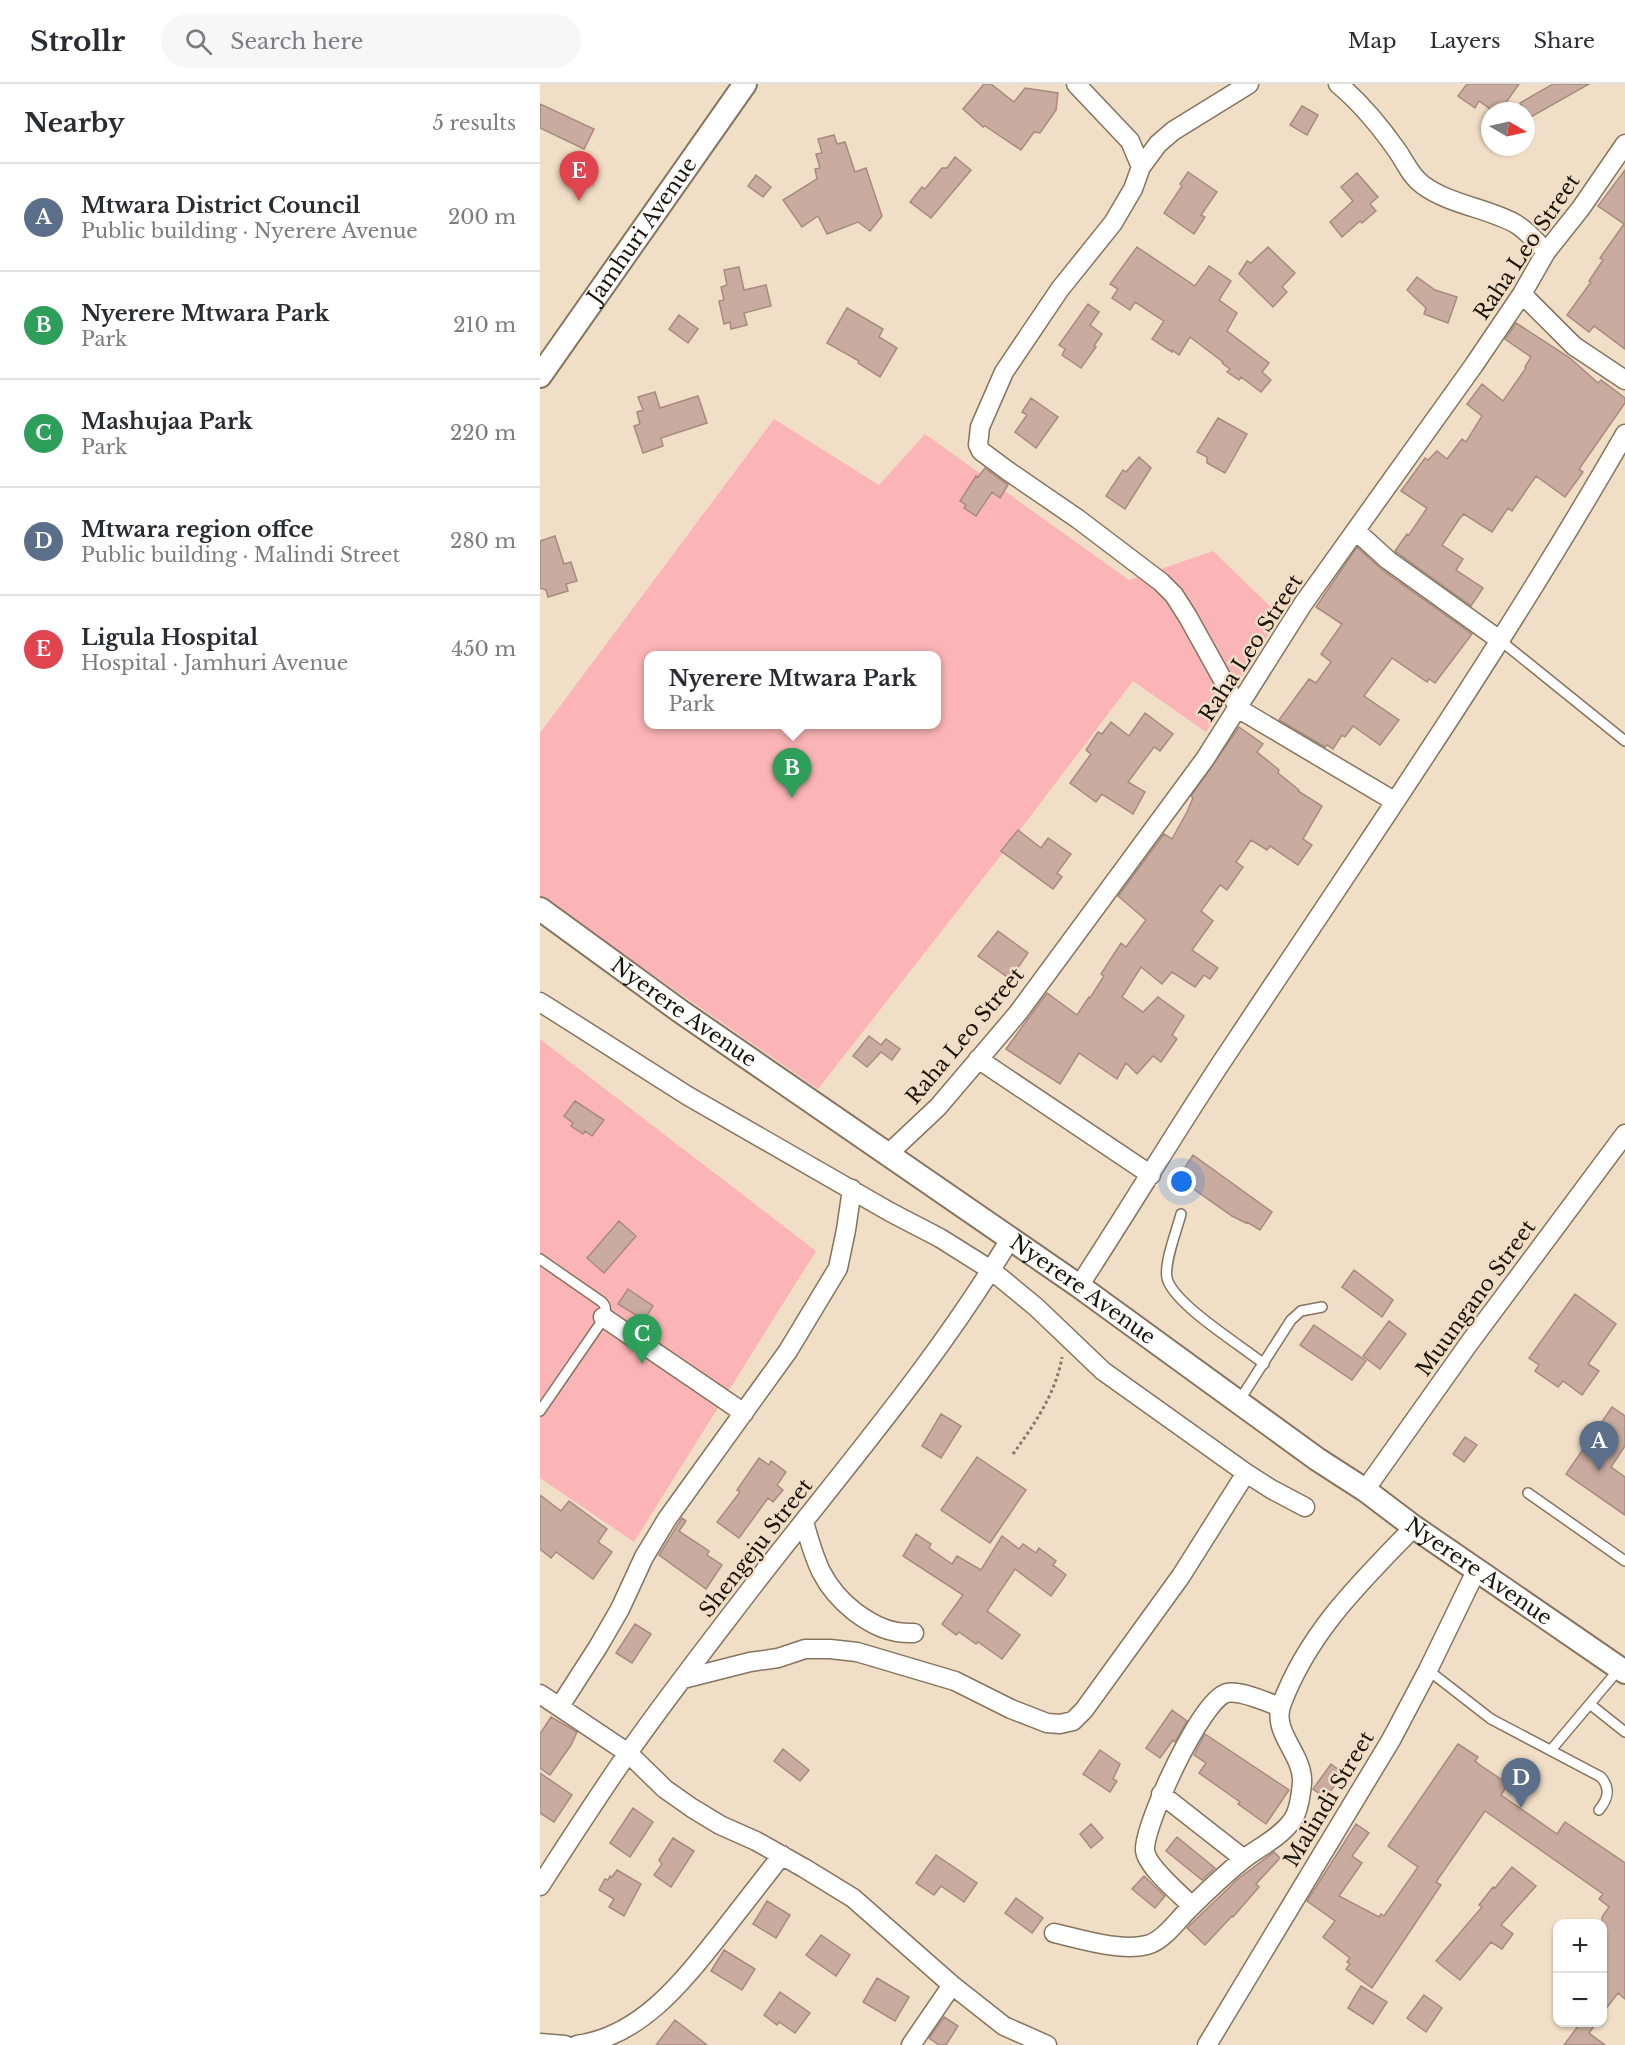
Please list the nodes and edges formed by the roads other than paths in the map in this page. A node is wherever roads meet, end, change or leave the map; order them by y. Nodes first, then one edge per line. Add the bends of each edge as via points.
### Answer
1 (745, 84) edge
2 (1076, 84) edge
3 (1249, 84) edge
4 (1338, 84) edge
5 (1625, 144) edge
6 (1142, 167) junction
7 (1546, 252) junction
8 (1522, 294) junction
9 (540, 376) edge
10 (1625, 380) edge
11 (1625, 434) edge
12 (1356, 531) junction
13 (1501, 641) junction
14 (1239, 709) junction
15 (1625, 741) edge
16 (1394, 801) junction
17 (540, 909) edge
18 (540, 1002) edge
19 (978, 1059) junction
20 (1625, 1134) edge
21 (887, 1155) junction
22 (1151, 1175) junction
23 (852, 1189) junction
24 (1181, 1214) dead end
25 (1010, 1239) junction
26 (540, 1258) edge
27 (991, 1270) junction
28 (1079, 1286) junction
29 (1322, 1307) dead end
30 (603, 1317) junction
31 (1264, 1364) junction
32 (1239, 1401) junction
33 (540, 1411) edge
34 (744, 1413) junction
35 (1246, 1473) junction
36 (1365, 1490) junction
37 (1528, 1493) dead end
38 (1305, 1507) dead end
39 (804, 1522) junction
40 (1414, 1527) junction
41 (1625, 1561) edge
42 (1477, 1569) junction
43 (914, 1633) dead end
44 (1428, 1670) junction
45 (1623, 1670) edge
46 (683, 1679) junction
47 (540, 1694) edge
48 (1590, 1705) junction
49 (560, 1706) junction
50 (1280, 1707) junction
51 (1625, 1732) edge
52 (1551, 1750) junction
53 (628, 1753) junction
54 (1161, 1794) junction
55 (1599, 1810) dead end
56 (782, 1855) junction
57 (1244, 1859) junction
58 (540, 1886) edge
59 (1192, 1906) junction
60 (1054, 1933) dead end
61 (952, 1985) junction
62 (540, 2043) edge
63 (565, 2045) edge
64 (577, 2045) edge
65 (910, 2045) edge
66 (1047, 2045) edge
67 (1207, 2045) edge

1 - 9 street, Jamhuri Avenue
2 - 6 street via 1130,141
3 - 6 street via 1173,131
4 - 7 street via 1368,112 1422,185 1516,224
5 - 7 street, Raha Leo Street
6 - 14 street via 1113,223 1060,289 1004,372 980,427 978,445 1174,595
7 - 8 street, Raha Leo Street
8 - 10 street via 1574,346
8 - 12 street, Raha Leo Street
11 - 13 street
12 - 13 street via 1388,560
12 - 14 street, Raha Leo Street via 1303,604
13 - 15 lane
13 - 16 street
14 - 16 street
14 - 19 street, Raha Leo Street via 1024,1004
16 - 22 street
17 - 21 street, Nyerere Avenue
18 - 23 street via 688,1096
19 - 21 street, Raha Leo Street via 938,1107
19 - 22 street
20 - 36 street, Muungano Street
21 - 25 street, Nyerere Avenue
22 - 28 street
23 - 27 street
23 - 34 street via 838,1268 788,1351
24 - 31 lane via 1169,1259 1167,1277 1172,1287 1205,1321
25 - 27 street, Shengeju Street
25 - 28 street, Nyerere Avenue
26 - 30 lane via 602,1302 606,1312
27 - 35 street via 1036,1306 1103,1371
27 - 39 street, Shengeju Street via 936,1350
28 - 32 street, Nyerere Avenue
29 - 31 lane via 1301,1311 1291,1320
30 - 33 lane
30 - 34 street
31 - 32 lane
32 - 36 street, Nyerere Avenue
34 - 49 street via 667,1519 603,1638
35 - 38 street
35 - 46 street via 1181,1576 1073,1721 1047,1723 955,1681 857,1652 830,1649 805,1649
36 - 40 street, Nyerere Avenue
37 - 41 lane
39 - 43 street via 813,1554 838,1598 869,1623 892,1632
39 - 46 street, Shengeju Street
40 - 42 street, Nyerere Avenue
40 - 50 street via 1331,1616 1302,1659
42 - 44 street, Malindi Street
42 - 45 street, Nyerere Avenue
44 - 52 lane via 1491,1719
44 - 67 street, Malindi Street via 1349,1812
45 - 48 lane
46 - 53 street, Shengeju Street
47 - 49 street
48 - 51 lane
48 - 52 lane
49 - 53 street
50 - 54 street via 1239,1694 1220,1696 1199,1724
50 - 57 street via 1280,1727 1302,1768 1298,1805 1292,1821
52 - 55 lane via 1607,1784 1608,1794
53 - 56 street via 665,1789 692,1808
53 - 58 street, Shengeju Street
54 - 57 street
54 - 59 street via 1145,1851 1152,1864
56 - 61 street via 853,1898
56 - 64 street via 682,1982 656,2007 597,2042
57 - 59 street
59 - 60 street via 1151,1945 1110,1945
61 - 65 street
61 - 66 street via 1004,2026
62 - 63 street

